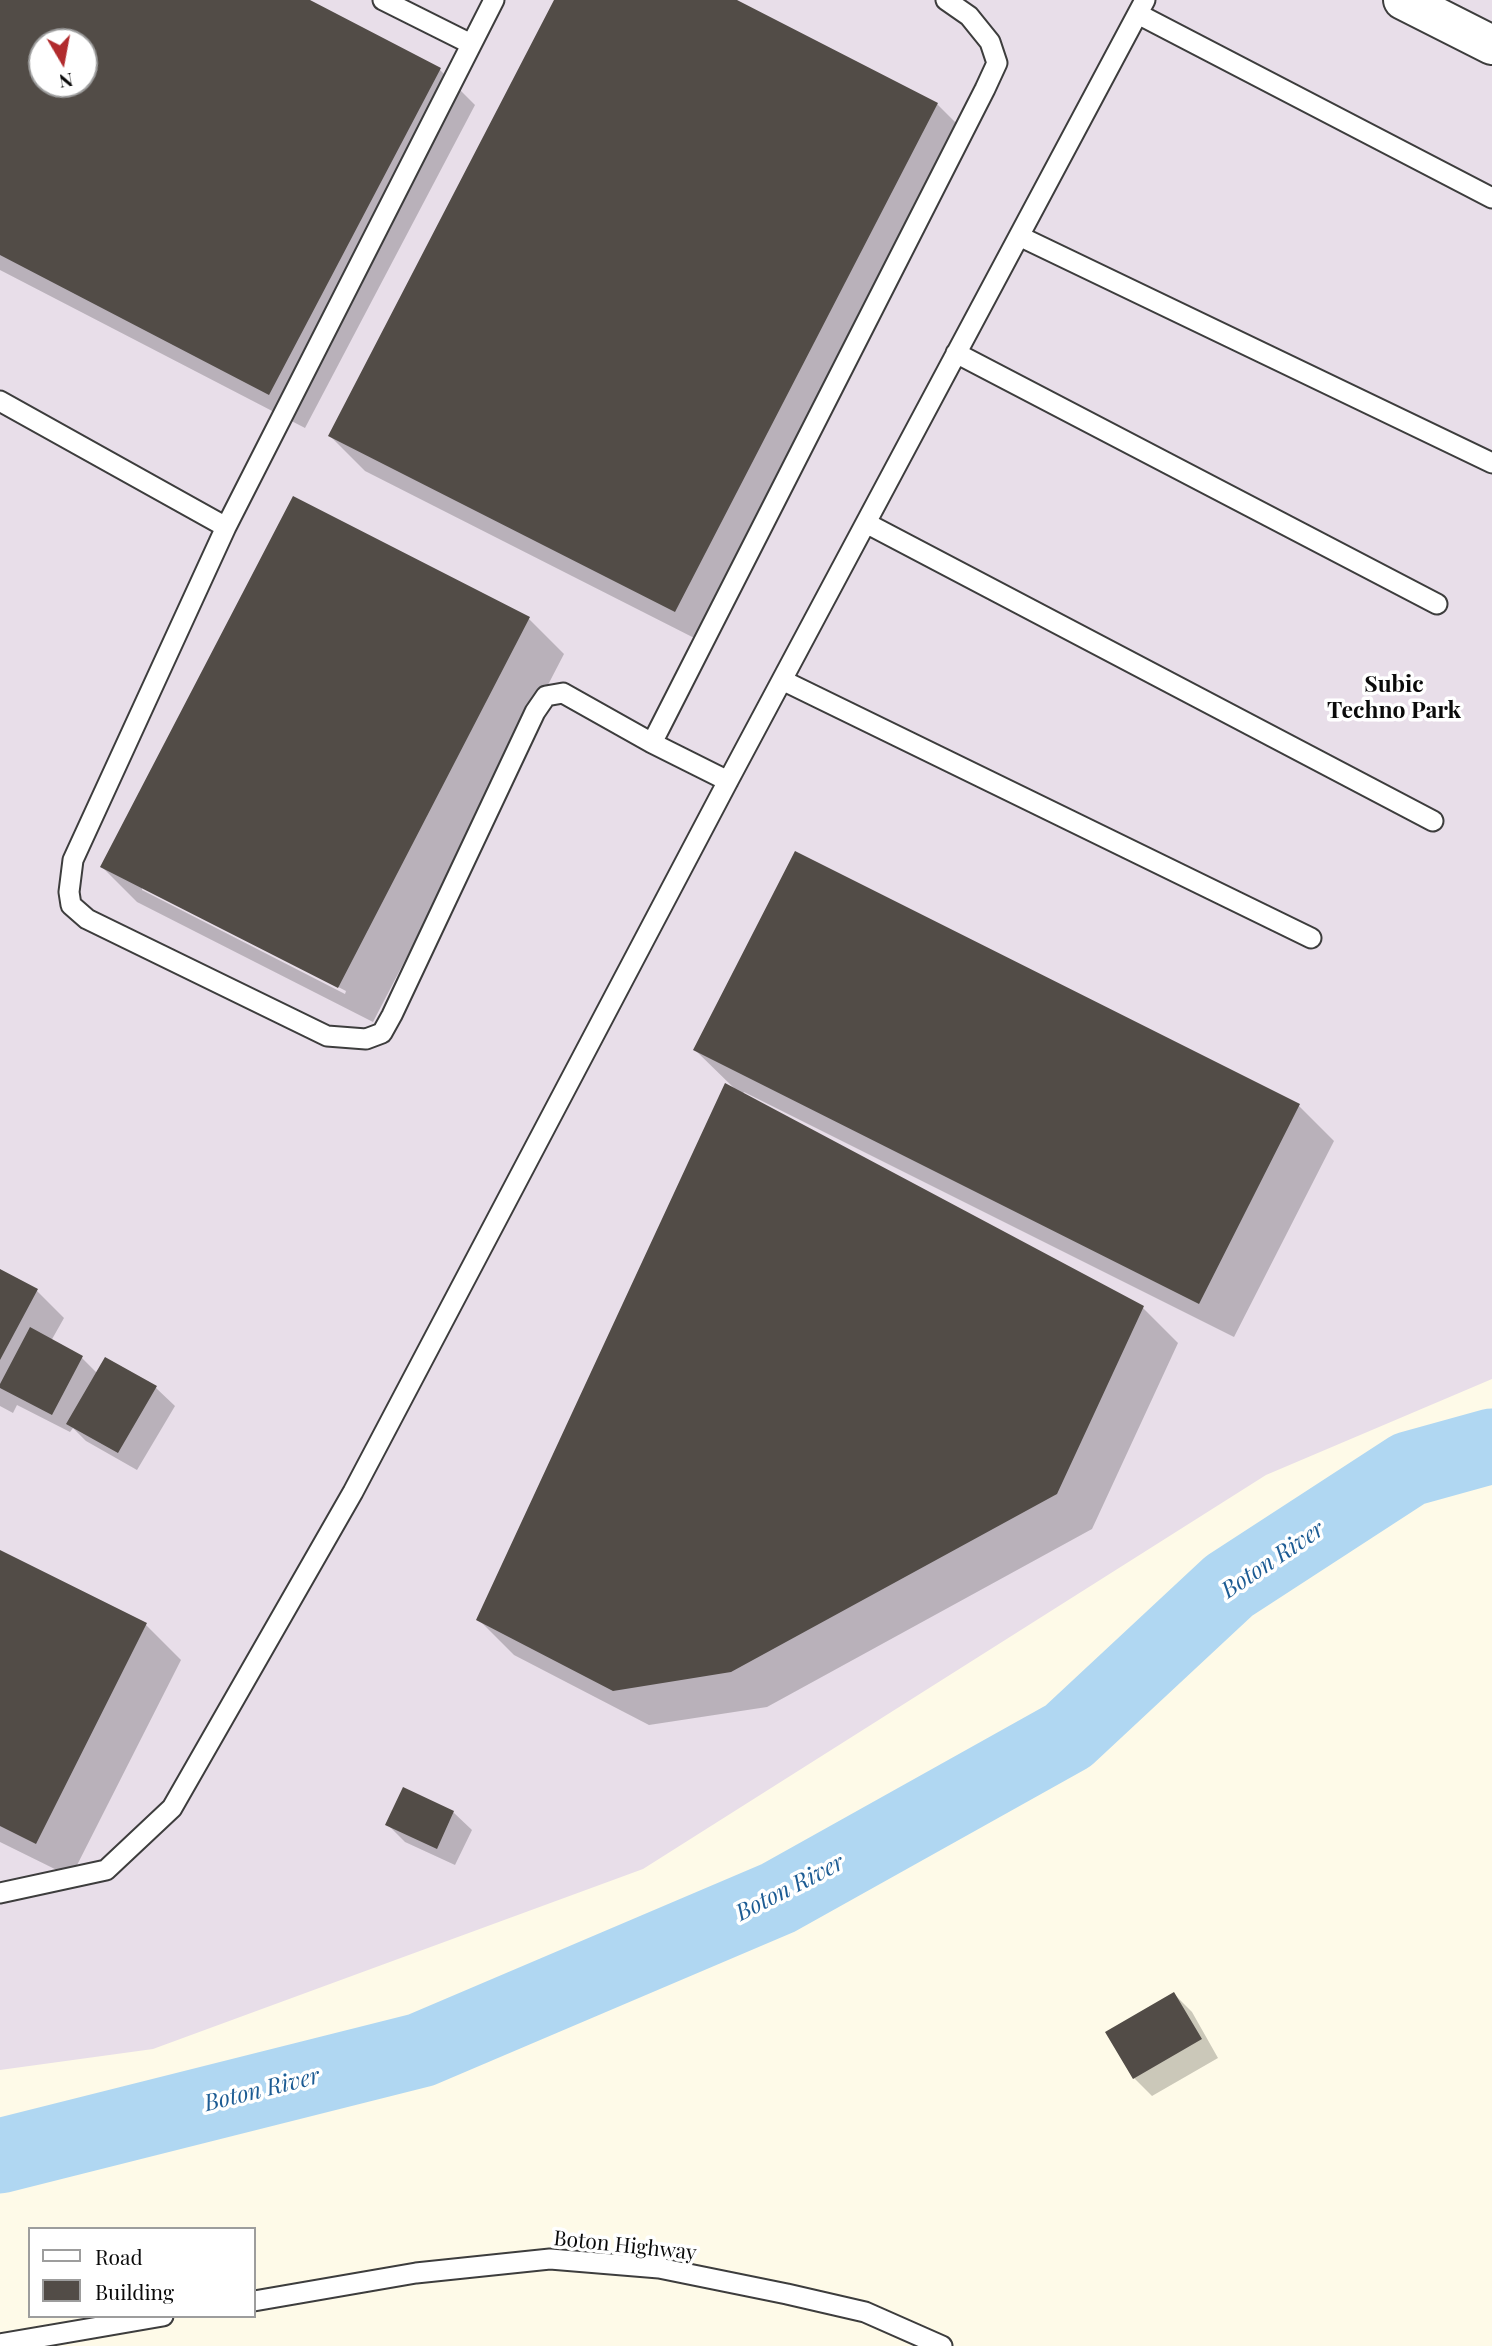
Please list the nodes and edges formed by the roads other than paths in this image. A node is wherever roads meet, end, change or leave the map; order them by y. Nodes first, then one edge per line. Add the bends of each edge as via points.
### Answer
1 (383, 0) edge
2 (494, 0) edge
3 (946, 0) edge
4 (1403, 0) edge
5 (1142, 7) edge
6 (471, 44) junction
7 (1492, 45) edge
8 (1492, 198) edge
9 (1019, 236) junction
10 (957, 354) junction
11 (0, 401) edge
12 (1492, 463) edge
13 (866, 523) junction
14 (226, 527) junction
15 (1437, 604) dead end
16 (782, 680) junction
17 (652, 743) junction
18 (728, 781) junction
19 (1433, 821) dead end
20 (1311, 938) dead end
21 (0, 1893) edge
22 (256, 2301) edge
23 (151, 2318) edge
24 (0, 2344) edge
25 (942, 2346) edge

1 - 6 lane
2 - 6 lane
3 - 17 lane via 969,16 989,42 997,63
4 - 7 street
5 - 8 lane
5 - 9 lane
6 - 14 lane
9 - 10 lane
9 - 12 lane
10 - 13 lane
10 - 15 lane
11 - 14 lane
13 - 16 lane
13 - 19 lane
14 - 17 lane via 73,860 71,905 87,919 327,1036 366,1039 382,1033 392,1015 546,696 562,693
16 - 18 lane
16 - 20 lane
17 - 18 lane
18 - 21 lane via 353,1492 172,1808 106,1870
22 - 25 lane, Boton Highway via 416,2273 550,2259 659,2268 787,2294 865,2312
23 - 24 lane

